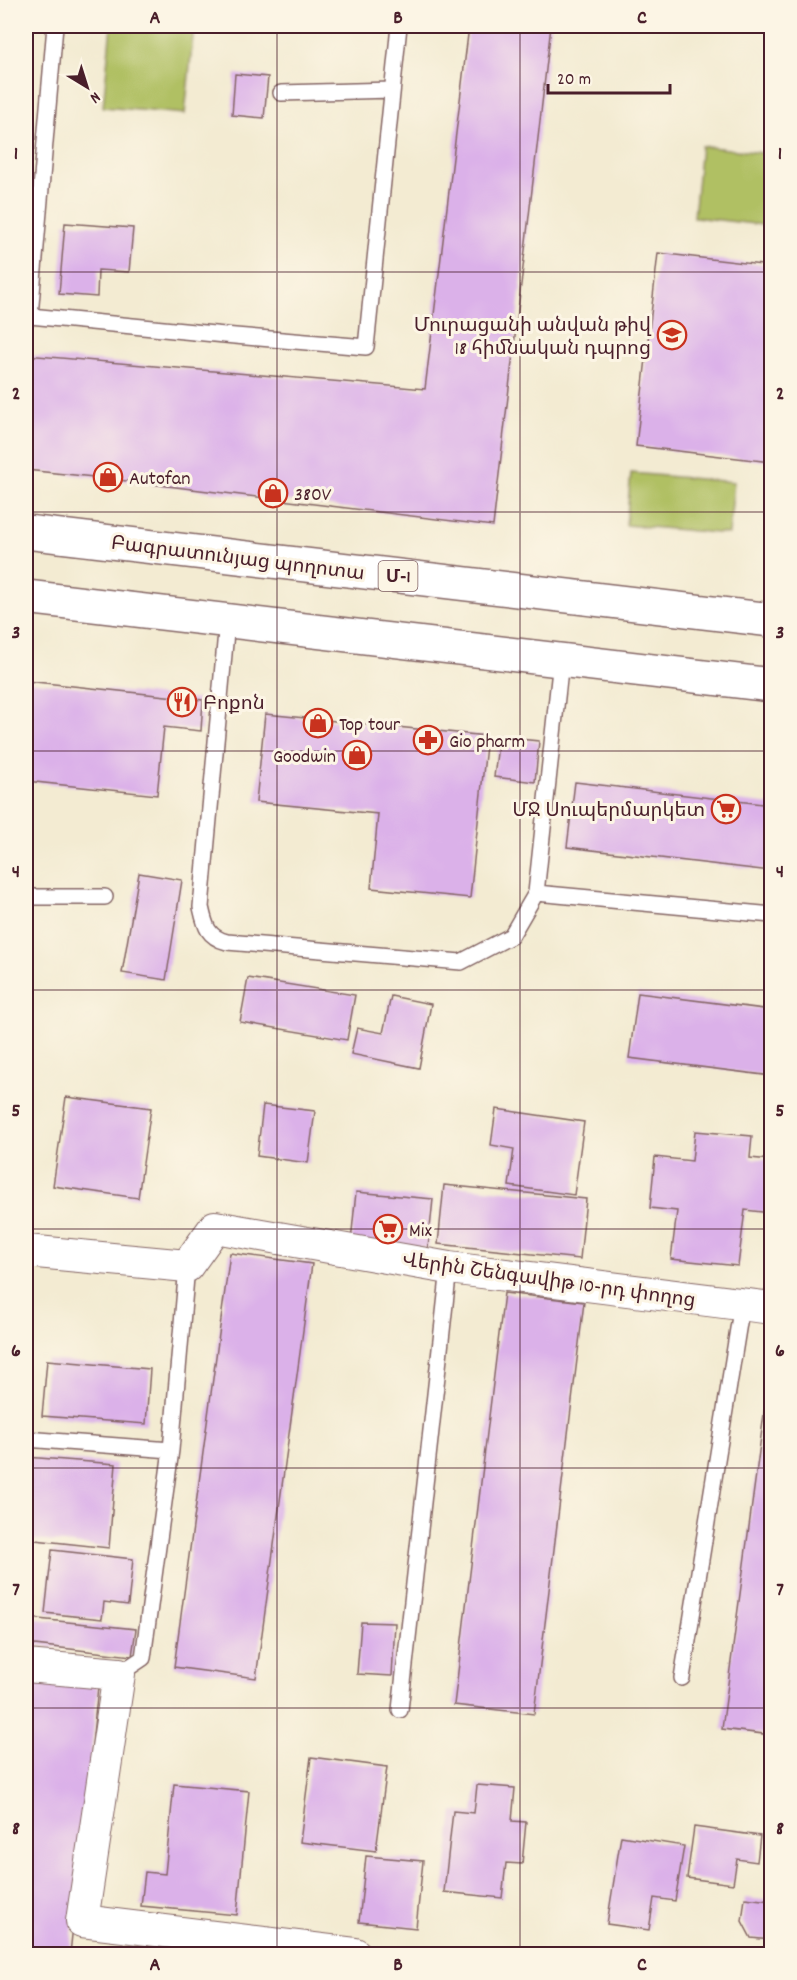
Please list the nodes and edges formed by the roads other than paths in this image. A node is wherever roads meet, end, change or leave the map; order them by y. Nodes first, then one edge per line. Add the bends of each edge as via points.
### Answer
1 (55, 26) edge
2 (399, 26) edge
3 (392, 90) junction
4 (281, 93) dead end
5 (30, 250) edge
6 (26, 532) edge
7 (26, 597) edge
8 (227, 621) junction
9 (771, 621) edge
10 (561, 660) junction
11 (771, 685) edge
12 (536, 893) junction
13 (26, 897) edge
14 (105, 897) dead end
15 (771, 915) edge
16 (26, 1251) edge
17 (187, 1266) junction
18 (449, 1268) junction
19 (757, 1306) edge
20 (26, 1439) edge
21 (171, 1450) junction
22 (26, 1666) edge
23 (119, 1674) junction
24 (682, 1678) dead end
25 (400, 1710) dead end
26 (355, 1954) edge

1 - 5 lane
2 - 3 lane
3 - 4 lane
3 - 5 lane via 366,346 30,316
6 - 9 main road, Բագրատունյաց պողոտա / Մ-1
7 - 8 main road
8 - 10 main road
8 - 12 lane via 201,907 205,925 216,939 461,962 511,936
10 - 11 main road
10 - 12 lane
12 - 15 lane
13 - 14 lane
16 - 17 street
17 - 18 street, Վերին Շենգավիթ 10-րդ փողոց via 215,1227
17 - 21 lane
18 - 19 street, Վերին Շենգավիթ 10-րդ փողոց
18 - 25 lane
19 - 24 lane
20 - 21 lane
21 - 23 lane via 143,1658
22 - 23 street
23 - 26 street via 82,1921

